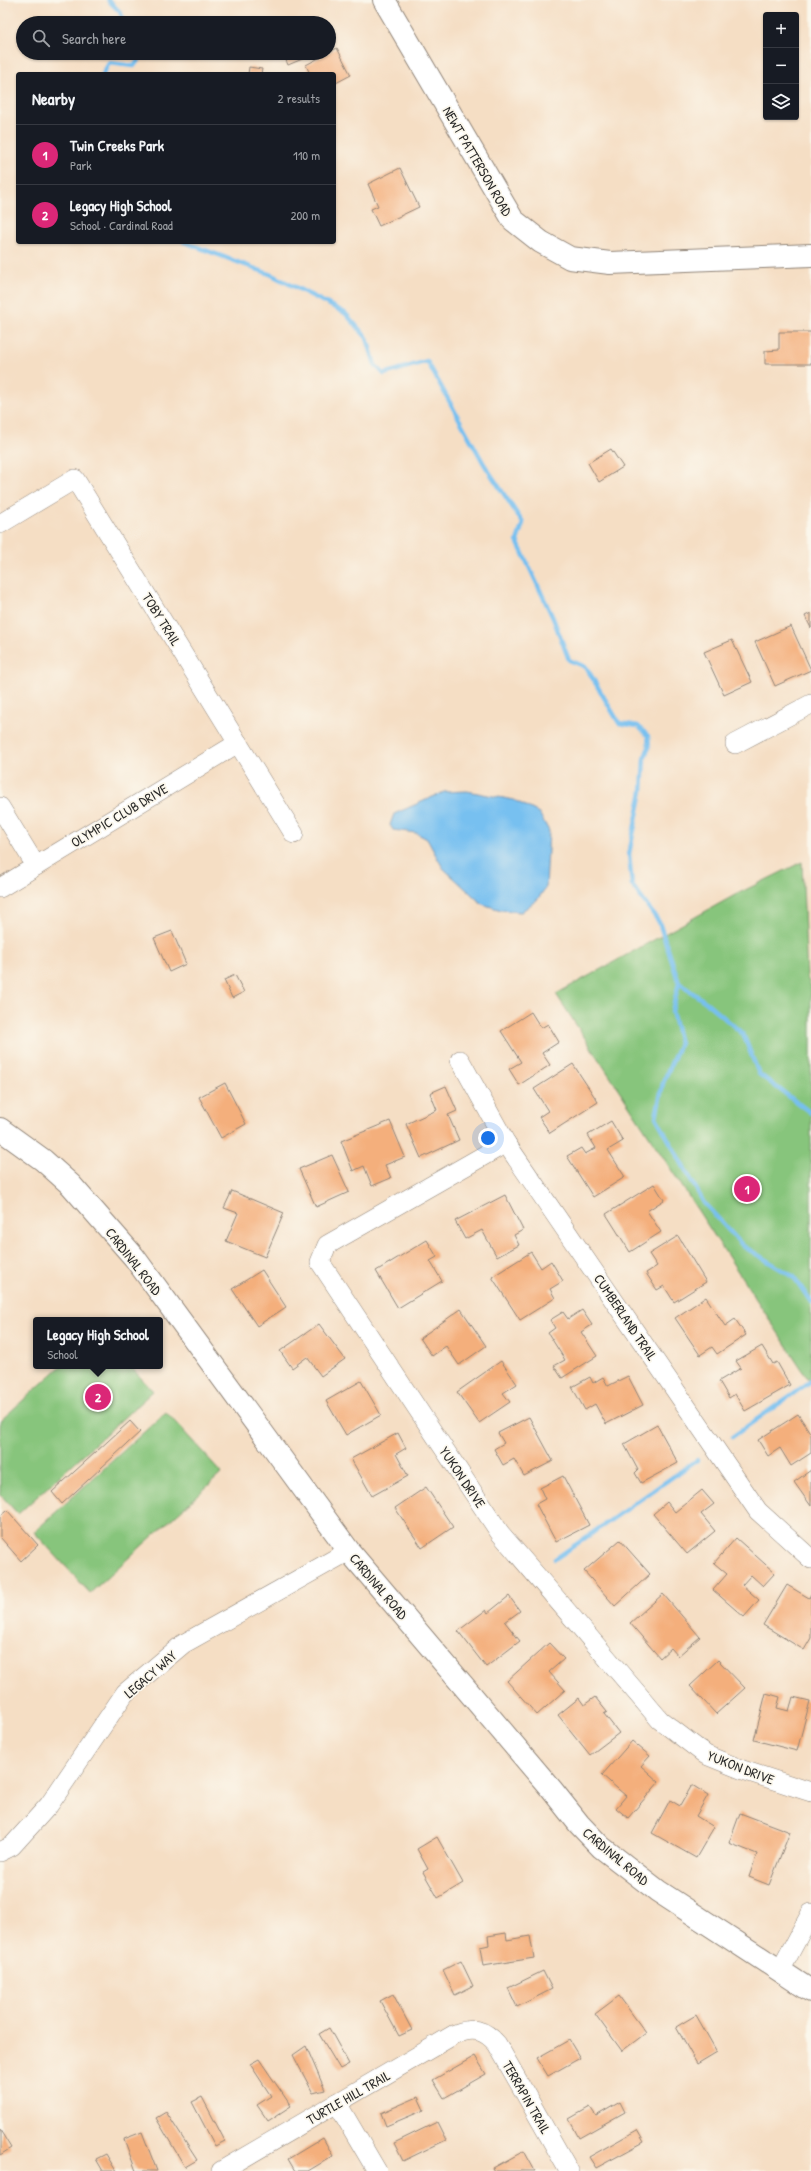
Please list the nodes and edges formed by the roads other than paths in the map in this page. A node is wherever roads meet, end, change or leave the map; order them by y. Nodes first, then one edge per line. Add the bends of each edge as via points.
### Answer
1 (384, 0) edge
2 (811, 255) edge
3 (0, 524) edge
4 (811, 704) edge
5 (238, 743) junction
6 (735, 744) dead end
7 (0, 807) edge
8 (294, 834) dead end
9 (36, 866) junction
10 (0, 888) edge
11 (460, 1060) dead end
12 (0, 1129) edge
13 (506, 1143) junction
14 (350, 1551) junction
15 (811, 1559) edge
16 (811, 1792) edge
17 (0, 1852) edge
18 (811, 1912) edge
19 (780, 1971) junction
20 (811, 1991) edge
21 (478, 2029) joint
22 (338, 2103) junction
23 (220, 2171) edge
24 (377, 2171) edge
25 (569, 2171) edge

1 - 2 street, NEWT PATTERSON ROAD via 513,220 540,242 570,258 610,263
3 - 5 street, TOBY TRAIL via 75,478
4 - 6 street
5 - 8 street, TOBY TRAIL
5 - 9 street, OLYMPIC CLUB DRIVE
7 - 9 street
9 - 10 street, OLYMPIC CLUB DRIVE
11 - 13 street, CUMBERLAND TRAIL
12 - 14 street, CARDINAL ROAD via 43,1160 71,1185 134,1257
13 - 15 street, CUMBERLAND TRAIL via 758,1511
13 - 16 street, YUKON DRIVE via 327,1245 320,1262 500,1533 660,1720 706,1755
14 - 17 street, LEGACY WAY via 183,1644 125,1693 49,1805 12,1846
14 - 19 street, CARDINAL ROAD via 601,1847 658,1892
18 - 19 street
19 - 20 street, CARDINAL ROAD
21 - 22 street, TURTLE HILL TRAIL via 455,2034
21 - 25 street, TERRAPIN TRAIL via 489,2035 497,2044
22 - 23 street, TURTLE HILL TRAIL
22 - 24 street

